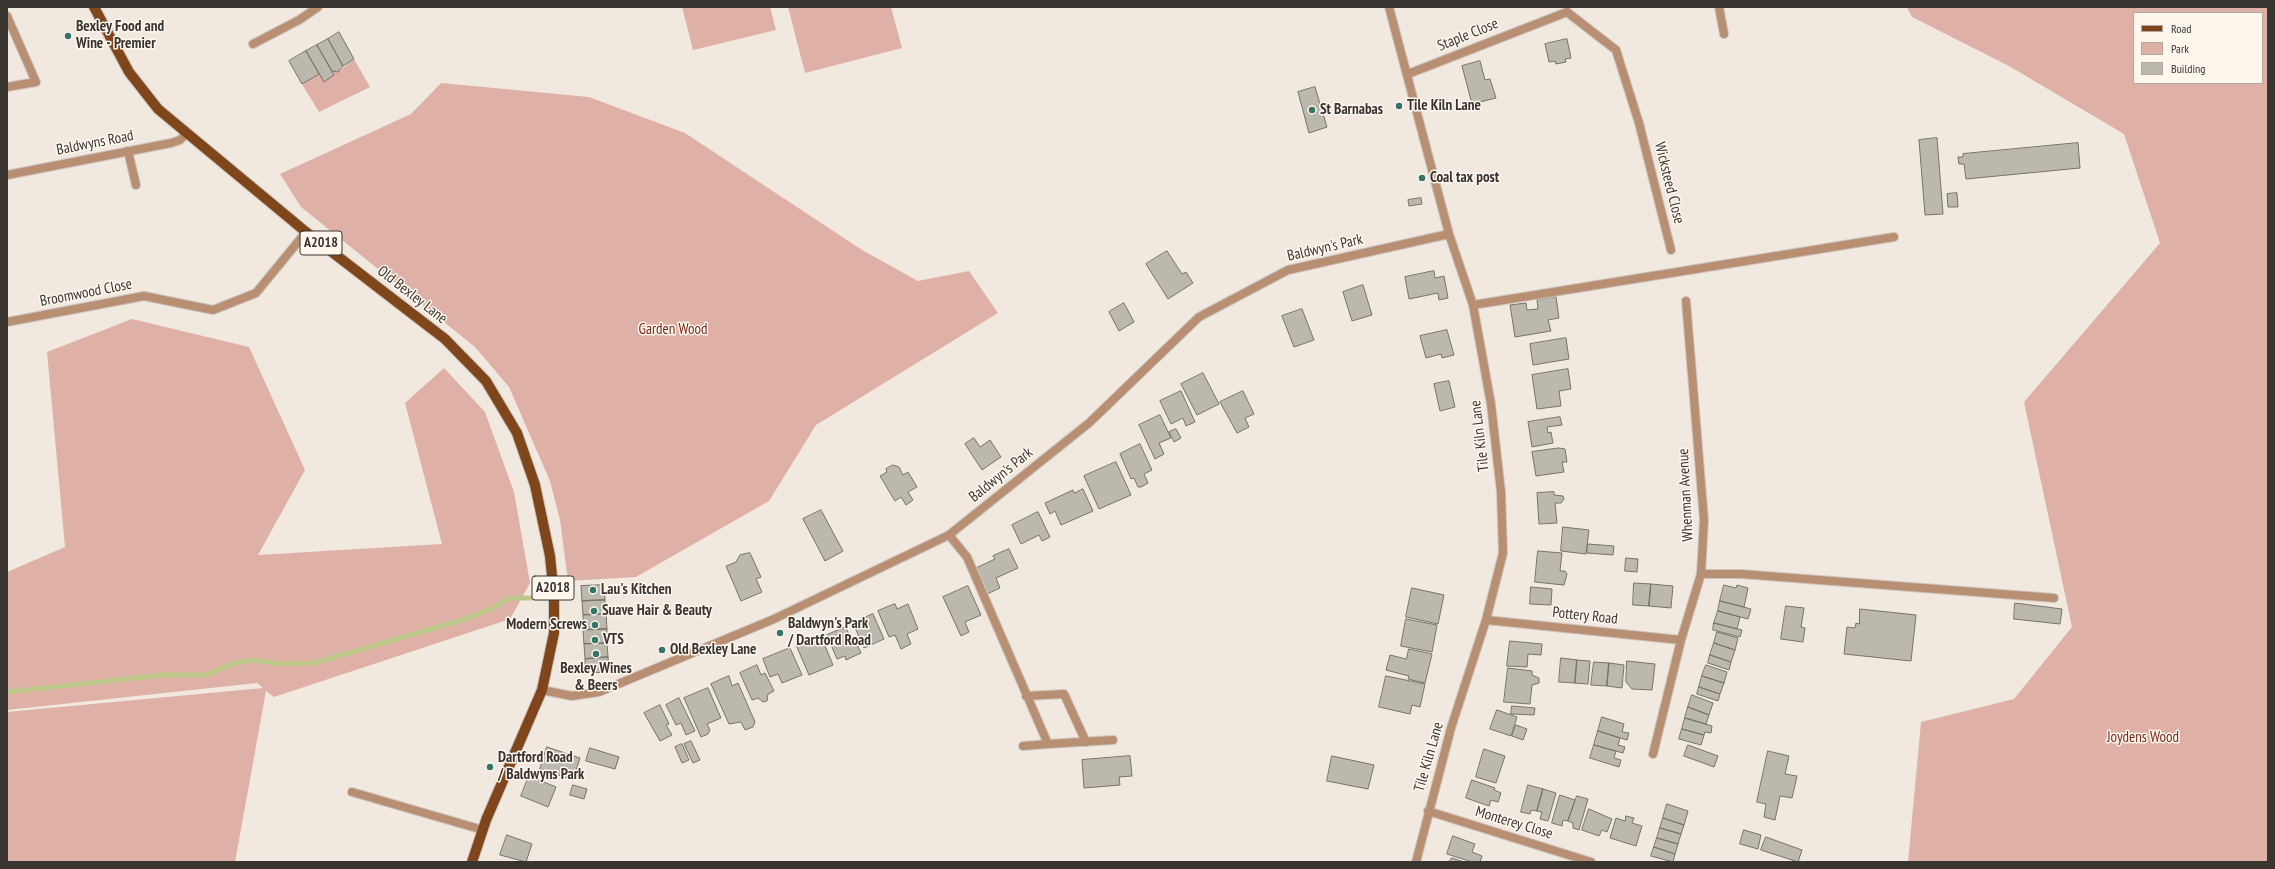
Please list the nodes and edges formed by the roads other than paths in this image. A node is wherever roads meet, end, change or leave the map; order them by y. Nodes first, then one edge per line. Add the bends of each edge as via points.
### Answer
1 (94, 7) edge
2 (318, 7) edge
3 (1389, 7) edge
4 (1719, 7) edge
5 (1567, 9) edge
6 (7, 16) edge
7 (1724, 34) dead end
8 (253, 44) dead end
9 (1408, 74) junction
10 (7, 87) edge
11 (1639, 122) joint
12 (186, 134) junction
13 (128, 151) junction
14 (7, 174) edge
15 (136, 185) dead end
16 (306, 232) junction
17 (1449, 234) junction
18 (1894, 237) dead end
19 (1671, 250) dead end
20 (1686, 301) dead end
21 (1473, 305) junction
22 (7, 322) edge
23 (949, 535) junction
24 (1701, 574) junction
25 (2054, 598) dead end
26 (1486, 620) junction
27 (1681, 640) junction
28 (542, 690) junction
29 (1026, 696) junction
30 (1112, 740) dead end
31 (1086, 742) junction
32 (1048, 744) junction
33 (1023, 746) dead end
34 (1653, 754) dead end
35 (352, 792) dead end
36 (1428, 811) junction
37 (483, 830) junction
38 (472, 862) edge
39 (1416, 862) edge
40 (1591, 862) edge

1 - 12 main road, Old Bexley Lane / A2018 via 133,78 158,109
2 - 8 street
3 - 9 street, Tile Kiln Lane
4 - 7 street
5 - 9 street, Staple Close
5 - 11 street, Staple Close via 1616,50
6 - 10 street via 36,82
9 - 17 street, Tile Kiln Lane
11 - 19 street, Wicksteed Close
12 - 13 street, Baldwyns Road via 177,141
12 - 16 main road, Old Bexley Lane / A2018
13 - 14 street, Baldwyns Road
13 - 15 street
16 - 22 street, Broomwood Close via 256,293 213,310 144,296
16 - 28 main road, Old Bexley Lane / A2018 via 445,338 486,381 517,433 535,485 550,562 554,633
17 - 21 street, Tile Kiln Lane
17 - 23 street, Baldwyn's Park via 1288,270 1199,317 1089,423
18 - 21 street
20 - 24 street, Whenman Avenue via 1704,520
21 - 26 street, Tile Kiln Lane via 1491,404 1501,492 1503,554
23 - 28 street, Baldwyn's Park via 774,619 599,692 572,696
23 - 29 street via 967,557
24 - 25 street via 1741,574
24 - 27 street, Whenman Avenue
26 - 27 street, Pottery Road
26 - 36 street, Tile Kiln Lane via 1451,728
27 - 34 street, Whenman Avenue
28 - 37 main road, A2018
29 - 31 street via 1064,694
29 - 32 street
30 - 31 street
31 - 32 street
32 - 33 street
35 - 37 street
36 - 39 street, Tile Kiln Lane
36 - 40 street, Monterey Close
37 - 38 main road, A2018

